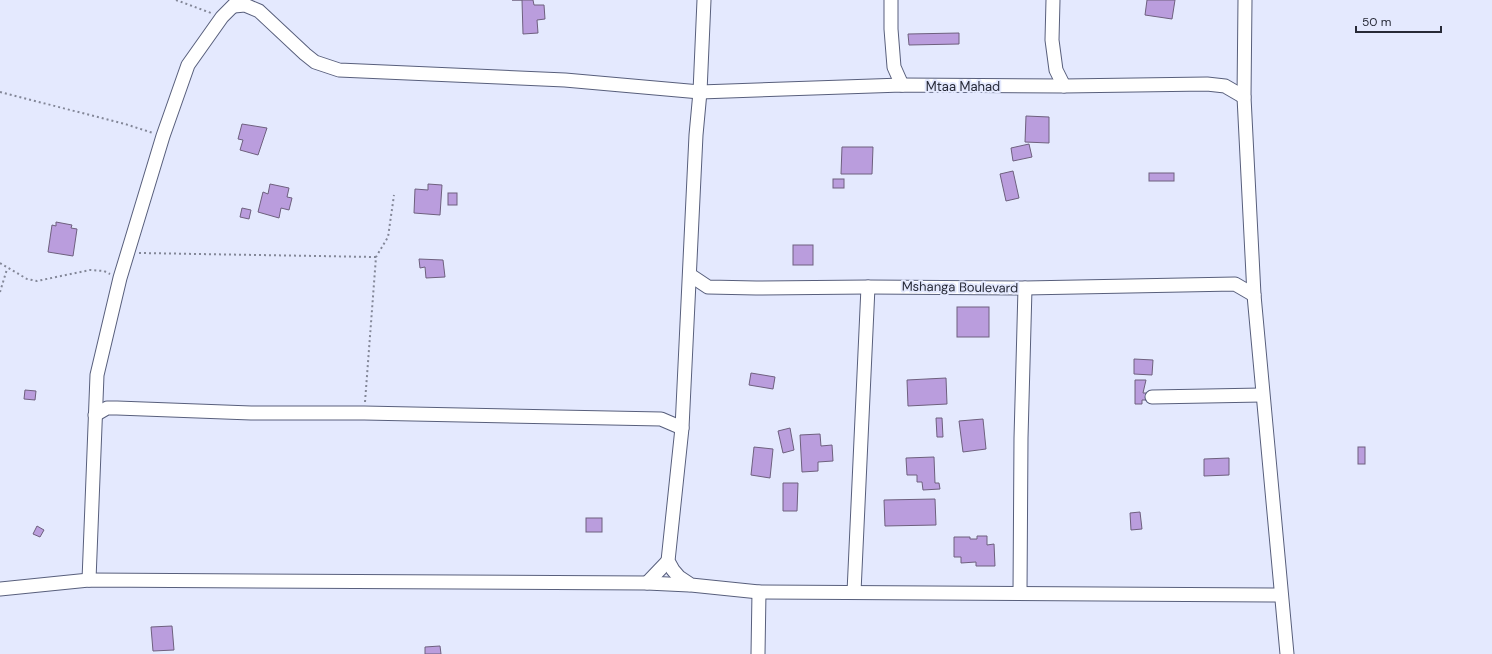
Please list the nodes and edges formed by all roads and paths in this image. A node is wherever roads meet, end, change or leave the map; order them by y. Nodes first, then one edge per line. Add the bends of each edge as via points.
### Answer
1 (176, 0) edge
2 (704, 0) edge
3 (891, 0) edge
4 (1053, 0) edge
5 (1245, 0) edge
6 (237, 3) edge
7 (222, 17) junction
8 (1244, 67) junction
9 (902, 85) junction
10 (1064, 86) junction
11 (1225, 86) junction
12 (0, 92) edge
13 (700, 92) junction
14 (1244, 97) junction
15 (163, 136) junction
16 (394, 195) dead end
17 (128, 253) junction
18 (376, 257) junction
19 (1253, 262) junction
20 (0, 264) edge
21 (7, 269) junction
22 (690, 275) junction
23 (120, 278) junction
24 (1235, 284) junction
25 (868, 286) junction
26 (708, 287) junction
27 (1025, 288) junction
28 (0, 292) edge
29 (1254, 295) junction
30 (688, 303) junction
31 (1262, 395) junction
32 (1152, 397) dead end
33 (364, 413) junction
34 (95, 415) junction
35 (682, 428) junction
36 (668, 561) junction
37 (89, 580) junction
38 (647, 583) junction
39 (691, 585) junction
40 (0, 589) edge
41 (759, 592) junction
42 (854, 592) junction
43 (1020, 593) junction
44 (1280, 595) junction
45 (758, 654) edge
46 (1286, 654) edge

1 - 7 path
2 - 13 street
3 - 9 street via 894,67
4 - 10 street via 1052,40 1056,70
5 - 8 street
6 - 7 street
6 - 13 street, Mtaa Mahad via 259,11 315,62 339,70 565,80
7 - 15 street via 188,66
8 - 11 street
8 - 14 street
9 - 10 street, Mtaa Mahad
9 - 13 street, Mtaa Mahad
10 - 11 street, Mtaa Mahad
11 - 14 street, Mtaa Mahad
12 - 15 path
13 - 22 street
14 - 19 street
15 - 17 street
16 - 18 path via 388,237
17 - 18 path
17 - 23 street
18 - 33 path
19 - 24 street
19 - 29 street
20 - 21 path
21 - 23 path via 27,280 37,281 90,270 104,271
21 - 28 path
22 - 26 street
22 - 30 street
23 - 34 street via 97,375
24 - 27 street, Mshanga Boulevard
24 - 29 street
25 - 26 street, Mshanga Boulevard
25 - 27 street, Mshanga Boulevard
25 - 42 street
26 - 30 street
27 - 43 street
29 - 31 street
30 - 35 street
31 - 32 street
31 - 44 street
33 - 34 street via 250,413 107,408
33 - 35 street via 661,419
34 - 37 street
35 - 36 street
36 - 38 street
36 - 39 street via 679,577
37 - 38 street
37 - 40 street
38 - 39 street
39 - 41 street
41 - 42 street
41 - 45 street
42 - 43 street
43 - 44 street
44 - 46 street

